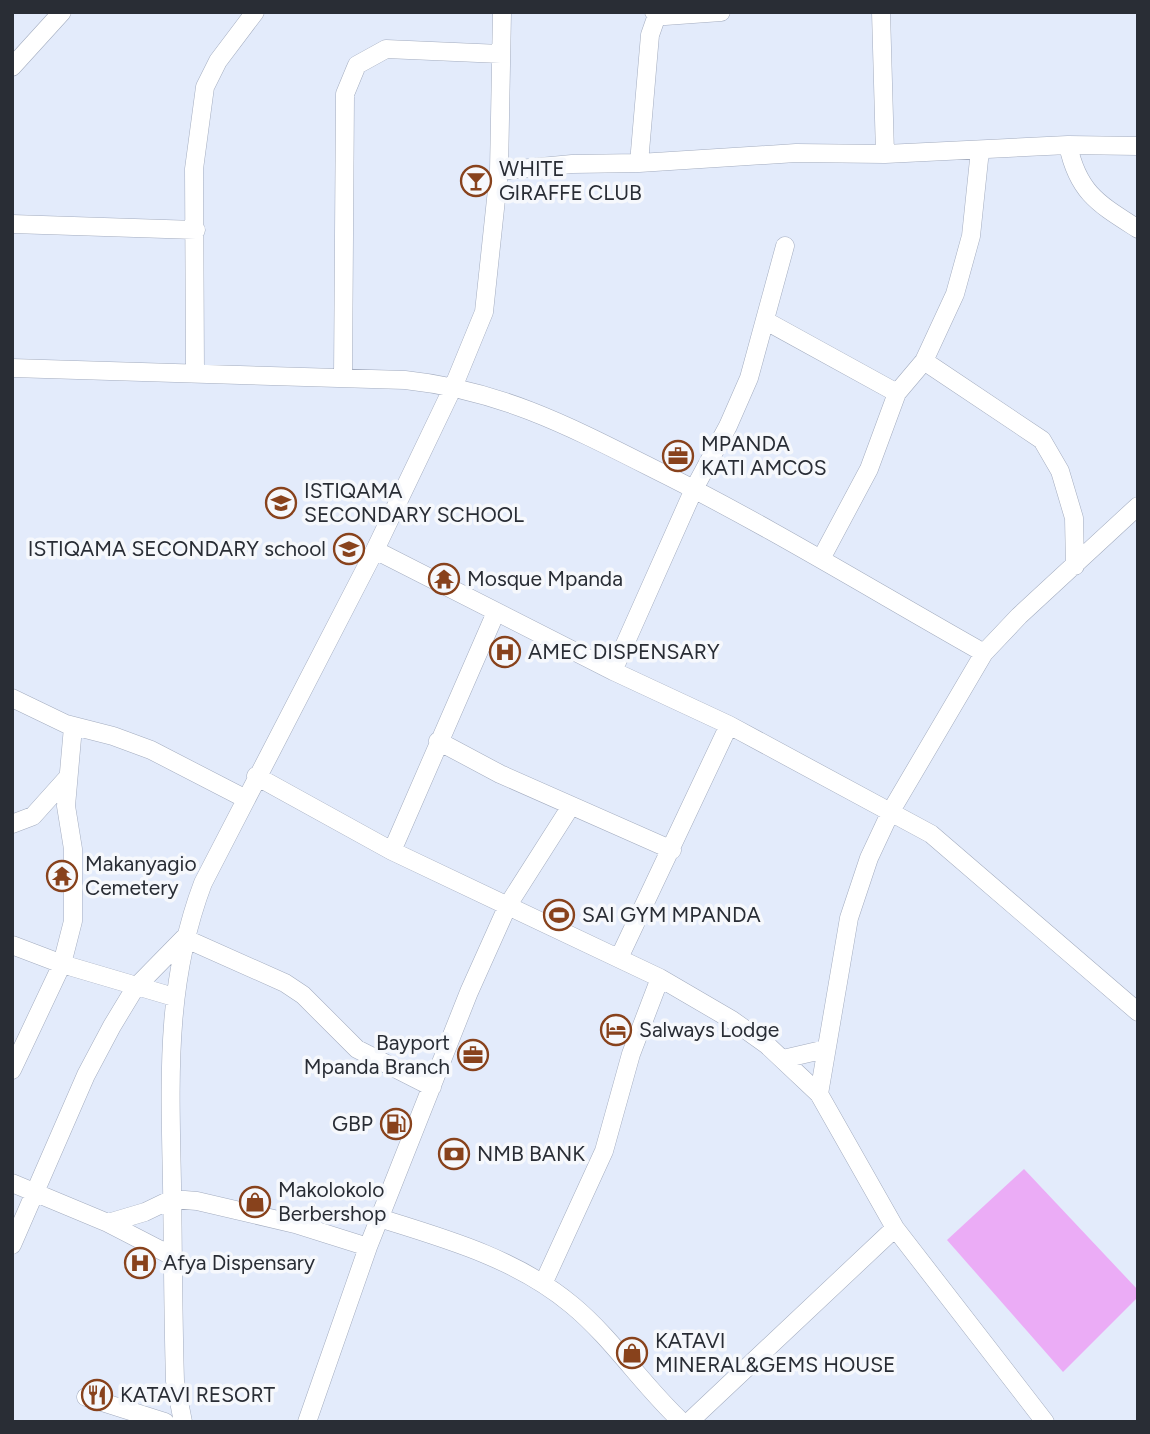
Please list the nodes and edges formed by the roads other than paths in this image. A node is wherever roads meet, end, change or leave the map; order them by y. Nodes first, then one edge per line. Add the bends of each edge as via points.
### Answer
1 (62, 12) edge
2 (255, 12) edge
3 (502, 12) edge
4 (721, 12) edge
5 (881, 12) edge
6 (655, 14) edge
7 (501, 54) junction
8 (12, 66) edge
9 (1068, 145) junction
10 (1138, 146) edge
11 (980, 150) junction
12 (885, 154) junction
13 (639, 163) junction
14 (499, 172) junction
15 (12, 224) edge
16 (1138, 229) edge
17 (196, 230) junction
18 (785, 246) dead end
19 (766, 321) junction
20 (924, 361) junction
21 (12, 368) edge
22 (195, 374) junction
23 (343, 378) junction
24 (454, 385) junction
25 (897, 393) junction
26 (694, 489) junction
27 (1138, 506) edge
28 (374, 550) junction
29 (822, 557) junction
30 (1075, 566) junction
31 (496, 612) junction
32 (984, 653) junction
33 (613, 671) junction
34 (12, 698) edge
35 (729, 725) junction
36 (73, 726) junction
37 (438, 741) junction
38 (256, 776) junction
39 (68, 777) junction
40 (246, 799) junction
41 (570, 806) junction
42 (891, 811) junction
43 (12, 824) edge
44 (672, 850) junction
45 (392, 851) junction
46 (508, 905) junction
47 (184, 938) junction
48 (12, 945) edge
49 (619, 958) junction
50 (62, 964) junction
51 (660, 978) junction
52 (135, 988) junction
53 (174, 997) junction
54 (1136, 1009) edge
55 (826, 1049) junction
56 (783, 1059) junction
57 (12, 1070) edge
58 (432, 1087) junction
59 (819, 1094) junction
60 (12, 1183) edge
61 (35, 1193) junction
62 (172, 1199) junction
63 (379, 1218) junction
64 (108, 1223) junction
65 (895, 1228) junction
66 (12, 1245) edge
67 (368, 1247) junction
68 (172, 1256) junction
69 (543, 1283) junction
70 (86, 1397) dead end
71 (1043, 1421) edge
72 (165, 1422) edge
73 (183, 1422) edge
74 (307, 1422) edge
75 (682, 1422) edge
76 (689, 1422) edge

1 - 8 street
2 - 17 street via 218,61 205,87 194,169
3 - 7 street
4 - 6 street
5 - 12 street
6 - 13 street
7 - 14 street
7 - 23 street via 386,49 363,60 352,72 345,94
9 - 10 street
9 - 11 street
9 - 16 street via 1085,190 1102,207
11 - 12 street
11 - 20 street via 971,236 962,271
12 - 13 street via 796,153
13 - 14 street
14 - 24 street via 484,312
15 - 17 street
17 - 22 street
18 - 19 street
19 - 25 street
19 - 26 street via 749,378
20 - 25 street
20 - 30 street via 1042,440 1060,471 1074,518
21 - 22 street
22 - 23 street
23 - 24 street
24 - 26 street via 550,417
24 - 28 street
25 - 29 street via 869,470
26 - 29 street
26 - 33 street
27 - 30 street
28 - 31 street
28 - 38 street
29 - 32 street
30 - 32 street
31 - 33 street
31 - 37 street
32 - 42 street
33 - 35 street
34 - 36 street
35 - 42 street
35 - 44 street
36 - 39 street
36 - 40 street via 151,751
37 - 41 street
37 - 45 street
38 - 40 street
38 - 45 street
39 - 43 street via 33,816
39 - 50 street via 66,818 73,849 74,914
40 - 47 street via 203,883
41 - 44 street
41 - 46 street
42 - 54 street via 931,834
42 - 55 street via 849,918
44 - 49 street
45 - 46 street
46 - 49 street
46 - 58 street
47 - 52 street
47 - 53 street
47 - 58 street via 285,983 357,1049
48 - 50 street
49 - 51 street
50 - 52 street
50 - 57 street
51 - 56 street via 732,1020
51 - 69 street via 631,1054 604,1152
52 - 53 street
52 - 61 street via 86,1075
53 - 62 street
55 - 56 street
55 - 59 street
56 - 59 street
58 - 63 street
59 - 65 street
60 - 61 street
61 - 64 street
61 - 66 street
62 - 64 street
62 - 67 street via 225,1206
62 - 68 street
63 - 67 street
63 - 69 street via 450,1240
64 - 68 street
65 - 71 street
65 - 76 street
67 - 74 street
68 - 73 street via 175,1381
69 - 75 street via 591,1323
70 - 72 street

